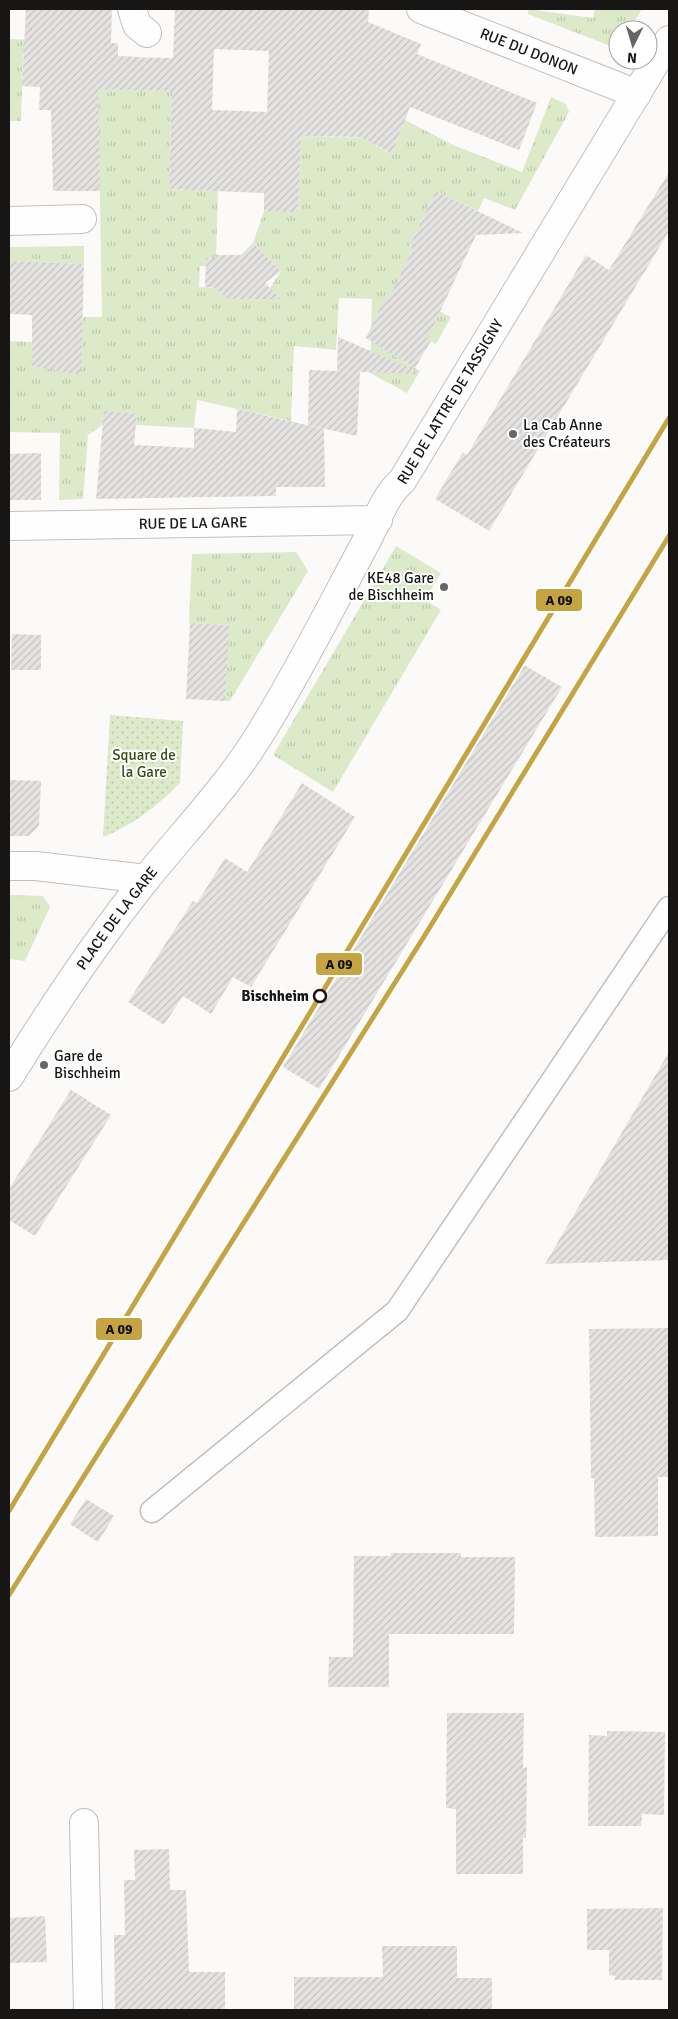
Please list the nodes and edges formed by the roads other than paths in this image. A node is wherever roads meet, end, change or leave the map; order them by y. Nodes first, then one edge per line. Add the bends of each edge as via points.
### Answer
1 (132, 9) edge
2 (421, 9) edge
3 (147, 33) dead end
4 (669, 40) edge
5 (637, 94) junction
6 (82, 219) dead end
7 (9, 221) edge
8 (378, 520) junction
9 (9, 526) edge
10 (238, 767) joint
11 (9, 866) edge
12 (146, 879) junction
13 (669, 908) edge
14 (9, 1077) edge
15 (152, 1511) dead end
16 (84, 1823) dead end
17 (88, 2010) edge

1 - 3 street via 137,25
2 - 5 street, RUE DU DONON
4 - 5 street, RUE DE LATTRE DE TASSIGNY
5 - 8 street, RUE DE LATTRE DE TASSIGNY via 402,480 392,489
6 - 7 street
8 - 9 street, RUE DE LA GARE
8 - 10 street, RUE DE LATTRE DE TASSIGNY via 266,725
10 - 12 street, PLACE DE LA GARE
11 - 12 street
12 - 14 street, PLACE DE LA GARE via 87,957
13 - 15 lane via 396,1311
16 - 17 street

